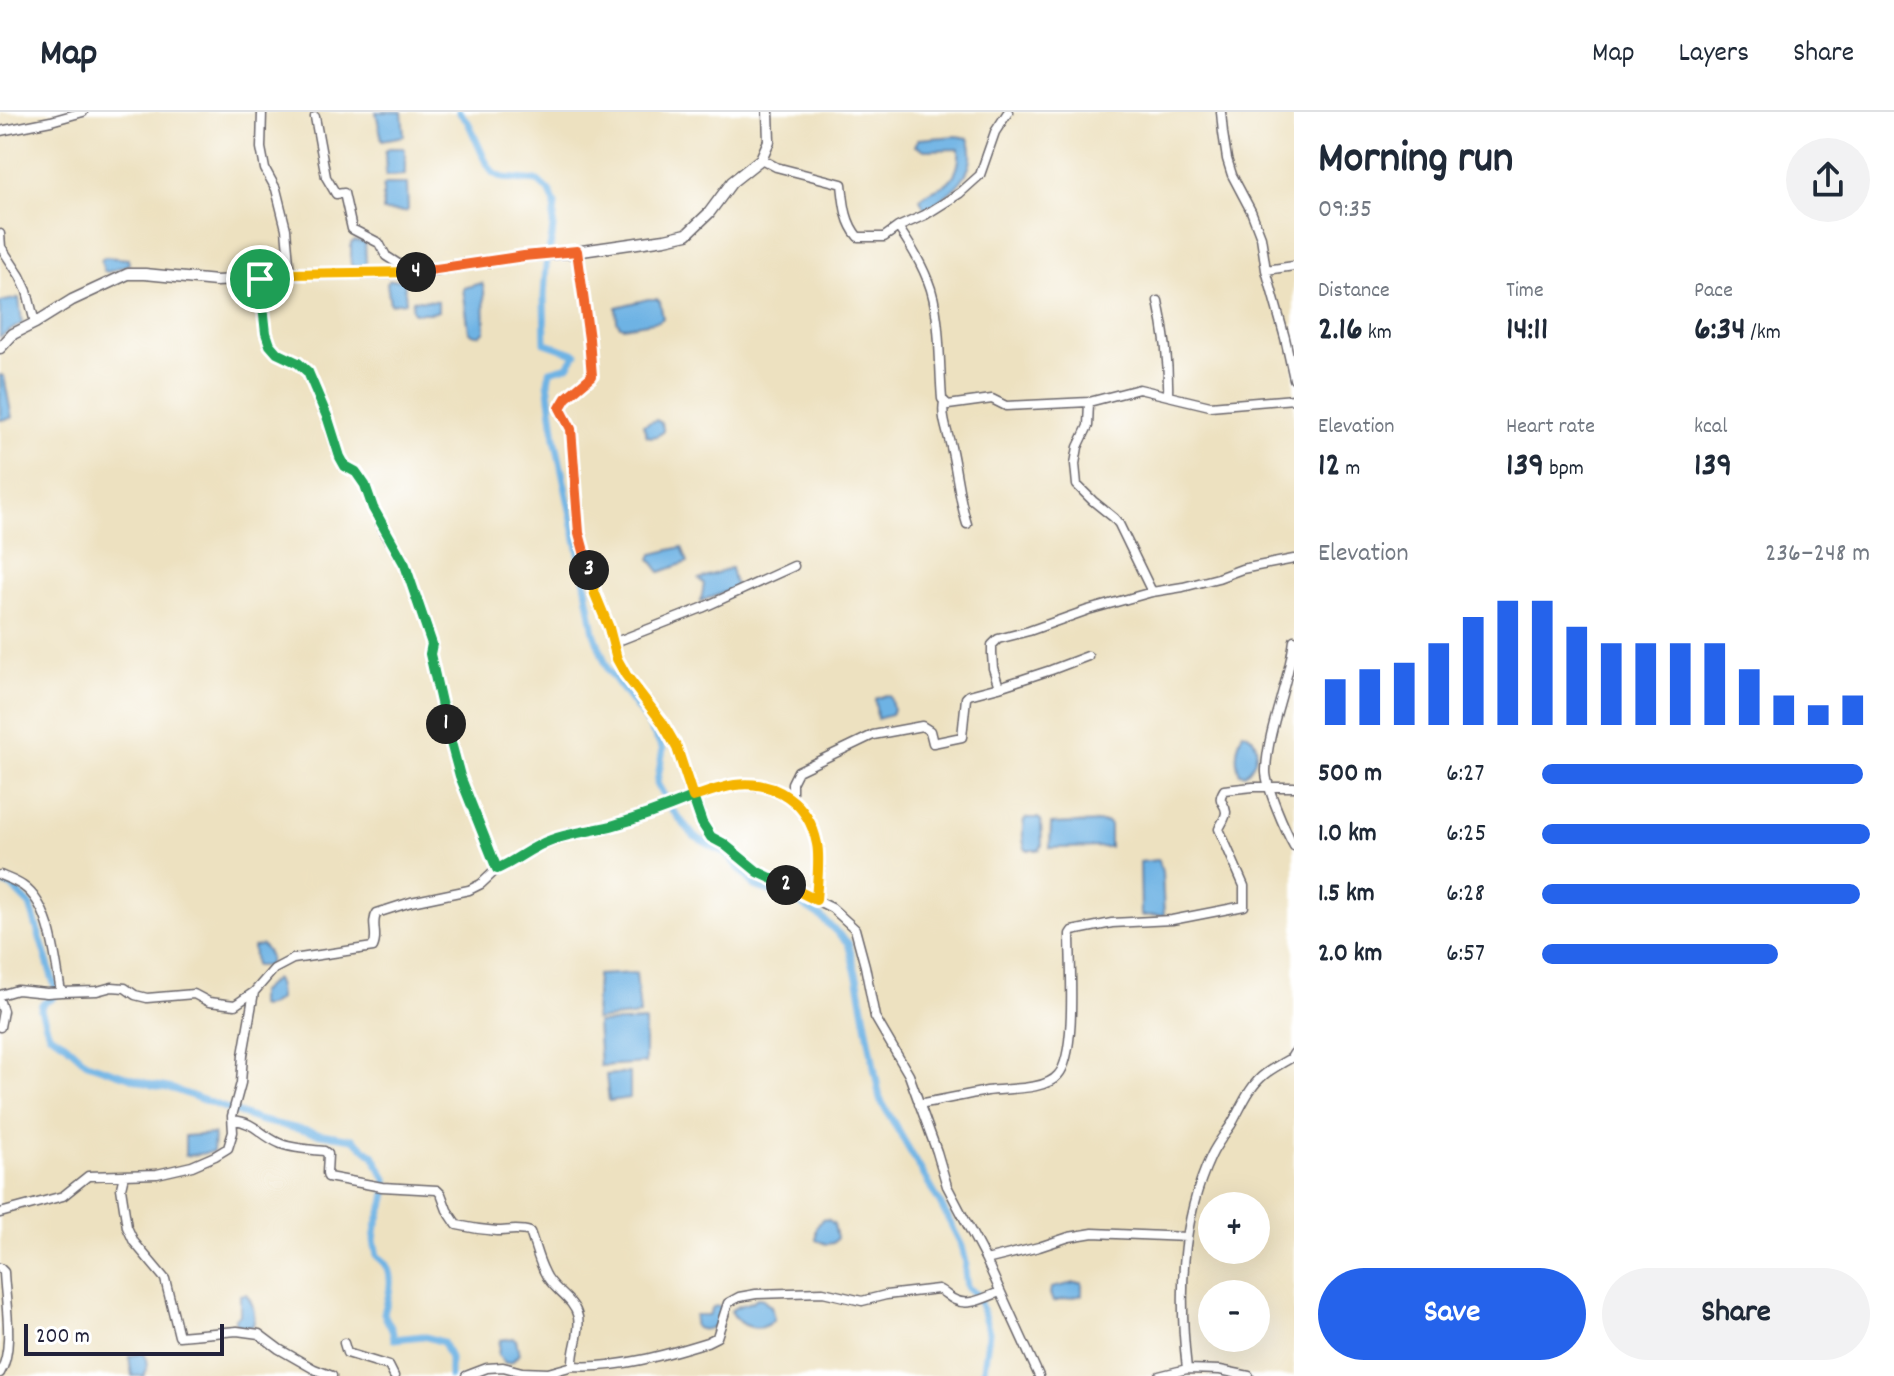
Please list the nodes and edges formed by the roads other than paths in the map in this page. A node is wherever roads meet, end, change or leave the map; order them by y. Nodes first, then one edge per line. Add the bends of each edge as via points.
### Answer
1 (83, 112) edge
2 (262, 112) edge
3 (768, 112) edge
4 (1008, 112) edge
5 (1221, 112) edge
6 (315, 117) dead end
7 (0, 131) edge
8 (761, 159) junction
9 (898, 227) junction
10 (0, 234) edge
11 (572, 252) junction
12 (1294, 266) edge
13 (1266, 270) junction
14 (411, 273) junction
15 (290, 274) junction
16 (260, 279) junction
17 (1158, 301) dead end
18 (35, 323) junction
19 (0, 348) edge
20 (1294, 379) edge
21 (1168, 396) junction
22 (1294, 399) edge
23 (944, 402) junction
24 (1089, 402) junction
25 (967, 524) dead end
26 (1294, 559) edge
27 (794, 566) dead end
28 (1152, 592) junction
29 (1294, 640) edge
30 (613, 643) junction
31 (1088, 656) dead end
32 (999, 687) junction
33 (1294, 787) edge
34 (1270, 788) junction
35 (693, 797) junction
36 (792, 798) junction
37 (1294, 846) edge
38 (497, 869) junction
39 (0, 875) edge
40 (816, 900) junction
41 (61, 992) junction
42 (254, 992) junction
43 (0, 995) edge
44 (0, 1002) edge
45 (0, 1027) edge
46 (1294, 1053) edge
47 (919, 1104) junction
48 (233, 1120) junction
49 (124, 1175) junction
50 (0, 1213) edge
51 (1187, 1237) junction
52 (986, 1260) junction
53 (0, 1268) edge
54 (1000, 1292) junction
55 (344, 1343) dead end
56 (573, 1366) junction
57 (1187, 1369) junction
58 (0, 1373) edge
59 (472, 1375) edge
60 (332, 1376) edge
61 (394, 1376) edge
62 (1039, 1376) edge
63 (1159, 1376) edge
64 (1249, 1376) edge

1 - 7 street
2 - 15 street via 261,148 286,229
3 - 8 street via 769,141
4 - 9 street via 980,175 960,193
5 - 13 street via 1227,159 1261,237
6 - 14 street via 326,177 336,194 344,193 352,229 379,243 386,256
8 - 9 street via 842,184 846,213 858,237 884,237
8 - 11 street via 732,182 687,234
9 - 23 street via 932,293
10 - 18 street via 1,247 27,291
11 - 14 street
11 - 30 street via 592,376 560,408 571,429 579,533
12 - 13 street
13 - 20 street
14 - 15 street
15 - 16 street
16 - 18 street via 128,274
16 - 38 street via 270,345 308,372 340,457 365,485 405,565 432,644 455,762
17 - 21 street
18 - 19 street
21 - 22 street via 1210,406
21 - 24 street via 1139,389
23 - 24 street
23 - 25 street
24 - 28 street via 1088,426 1075,464 1077,485 1119,524
26 - 28 street
27 - 30 street
28 - 32 street via 998,639 992,654
29 - 34 street via 1265,773
30 - 35 street via 626,675 677,748
31 - 32 street
32 - 36 street via 966,698 962,737 933,743 930,731 922,726 873,735 798,771
33 - 34 street
34 - 37 street
34 - 47 street via 1221,794 1226,811 1219,829 1244,886 1244,906 1072,931 1070,1034 1060,1074 1039,1085
35 - 36 street via 753,785
35 - 38 street via 608,827 550,840
35 - 40 street via 711,837 758,872
36 - 40 street via 818,845
38 - 42 street via 469,890 377,913 373,947 293,959 274,969
39 - 41 street via 38,900 51,935
40 - 47 street via 855,929 875,1017 909,1075
41 - 42 street via 112,987 147,998 194,994 235,1005
41 - 43 street via 17,990
42 - 48 street
44 - 45 street
46 - 51 street via 1263,1075 1211,1156
47 - 52 street via 947,1186
48 - 49 street via 228,1148 215,1156 157,1174
48 - 56 street via 256,1127 280,1144 324,1151 328,1177 437,1190 457,1225 530,1232 546,1276 576,1308 579,1335
49 - 50 street via 88,1176 63,1196
49 - 60 street via 127,1227 165,1279 179,1336 259,1334
51 - 52 street via 1093,1233
51 - 57 street
52 - 54 street
53 - 58 street via 7,1324
54 - 56 street via 963,1303 938,1289 862,1301 823,1292 756,1294 728,1303 717,1337 707,1342 638,1360
54 - 62 street
55 - 61 street via 347,1353 389,1366
56 - 59 street via 548,1373 487,1368
57 - 63 street
57 - 64 street

